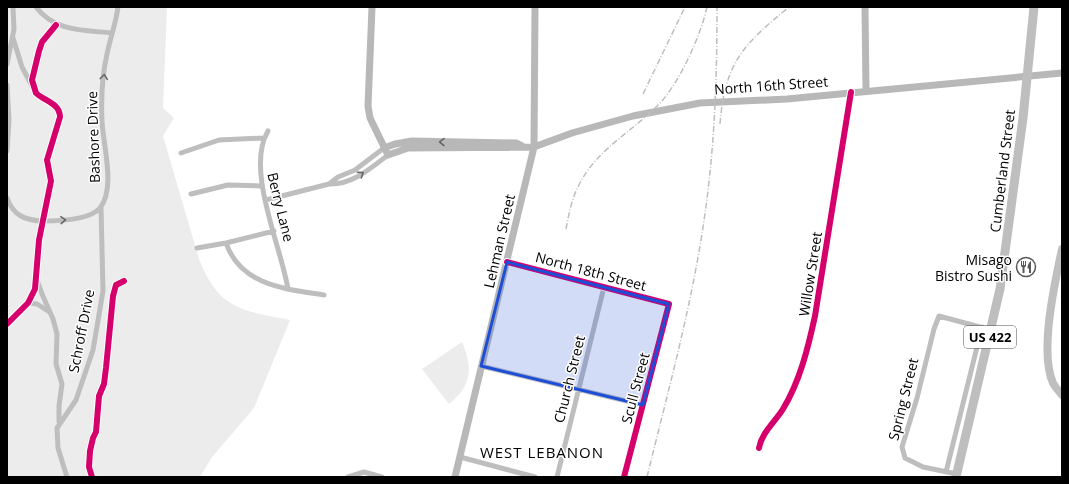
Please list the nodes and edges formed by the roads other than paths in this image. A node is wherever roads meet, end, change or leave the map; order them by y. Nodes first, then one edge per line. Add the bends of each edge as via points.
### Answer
1 (13, 7) edge
2 (36, 7) edge
3 (118, 7) edge
4 (372, 7) edge
5 (536, 7) edge
6 (865, 7) edge
7 (1034, 7) edge
8 (56, 25) junction
9 (112, 33) junction
10 (12, 37) junction
11 (7, 64) edge
12 (1062, 74) edge
13 (1027, 77) junction
14 (30, 78) junction
15 (7, 85) edge
16 (866, 91) junction
17 (851, 92) junction
18 (268, 131) dead end
19 (264, 138) junction
20 (534, 147) junction
21 (7, 151) edge
22 (386, 151) junction
23 (181, 153) dead end
24 (262, 186) junction
25 (191, 194) dead end
26 (7, 198) edge
27 (266, 200) junction
28 (100, 207) junction
29 (42, 221) junction
30 (274, 231) junction
31 (226, 243) junction
32 (197, 248) dead end
33 (507, 262) junction
34 (37, 277) junction
35 (604, 287) junction
36 (288, 289) junction
37 (324, 295) dead end
38 (28, 303) junction
39 (669, 304) joint
40 (50, 312) junction
41 (7, 324) edge
42 (982, 327) junction
43 (991, 330) junction
44 (481, 366) junction
45 (579, 389) junction
46 (643, 405) junction
47 (60, 422) junction
48 (759, 448) dead end
49 (460, 458) junction
50 (946, 472) junction
51 (957, 476) edge
52 (67, 477) edge
53 (348, 477) edge
54 (382, 477) edge
55 (455, 477) edge
56 (535, 477) edge
57 (557, 477) edge
58 (624, 477) edge

1 - 10 street
2 - 8 street via 44,17
3 - 9 street, Bashore Drive
4 - 22 main road via 368,106 370,118
5 - 20 main road, Lehman Street
6 - 16 main road
7 - 13 highway, Cumberland Street / US 422
8 - 9 street
8 - 14 street via 42,42
28 -> 9 street, Bashore Drive via 106,196 108,180 102,121 103,84
10 - 11 street
10 - 14 street
12 - 13 main road, North 16th Street
13 - 16 main road, North 16th Street
13 - 43 highway, Cumberland Street / US 422 via 1005,260
14 - 29 street via 40,97 60,111 47,160 51,181
15 - 21 street
16 - 17 main road, North 16th Street
17 - 20 main road, North 16th Street via 786,99 700,103 669,108 603,124
17 - 48 street, Willow Street via 808,348 783,409 762,438
18 - 19 street, Berry Lane
19 - 23 street via 219,140
19 - 24 street, Berry Lane via 260,156
20 - 22 main road, North 16th Street via 408,148
20 - 33 main road, Lehman Street
22 - 27 street, North 16th Street via 352,180
24 - 25 street via 228,185
24 - 27 street, Berry Lane
26 - 29 street via 17,215 25,219
27 - 30 street, Berry Lane
29 -> 28 street via 78,218 95,212
28 - 47 street, Schroff Drive via 103,291 93,350 76,400
29 - 34 street
30 - 31 street
30 - 36 street, Berry Lane
31 - 32 street
31 - 36 street via 234,259 250,275 265,283
33 - 35 street, North 18th Street
33 - 44 main road, Lehman Street
34 - 38 street via 35,289
34 - 40 street, Schroff Drive
35 - 39 street, North 18th Street
35 - 45 street, Church Street
36 - 37 street
38 - 40 street via 37,304
38 - 41 street
39 - 46 street, Scull Street
40 - 47 street, Schroff Drive via 57,334 56,364 62,384 58,410
42 - 43 street
42 - 50 street
42 - 50 street, Spring Street via 939,316 902,448 905,458 923,467
43 - 51 highway, Cumberland Street / US 422
44 - 45 street
44 - 49 main road, Lehman Street
45 - 46 street
45 - 57 street, Church Street
46 - 58 street, Scull Street
47 - 52 street via 57,428 57,441
49 - 55 main road, Lehman Street
49 - 56 street
50 - 51 street, Spring Street
53 - 54 street via 364,472

